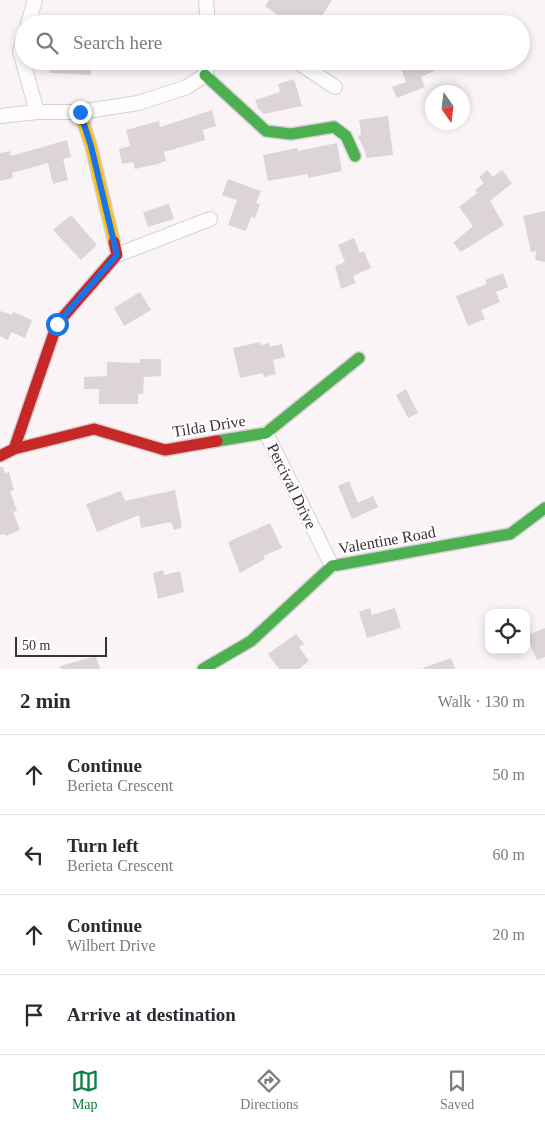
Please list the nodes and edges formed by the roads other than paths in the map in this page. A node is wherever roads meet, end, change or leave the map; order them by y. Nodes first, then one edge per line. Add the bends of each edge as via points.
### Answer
1 (35, 0) edge
2 (206, 0) edge
3 (31, 15) edge
4 (207, 15) edge
5 (25, 70) edge
6 (206, 70) edge
7 (309, 70) edge
8 (204, 75) junction
9 (335, 88) dead end
10 (37, 112) junction
11 (80, 112) junction
12 (0, 116) edge
13 (355, 156) dead end
14 (210, 219) dead end
15 (117, 255) junction
16 (359, 358) dead end
17 (266, 433) junction
18 (14, 449) junction
19 (0, 456) edge
20 (545, 508) edge
21 (332, 566) junction
22 (203, 669) edge

1 - 3 street
2 - 4 street
5 - 10 street
6 - 8 street
7 - 9 street
8 - 11 street via 187,87 138,103
8 - 13 street via 266,131 290,134 334,127 346,136
10 - 11 street
10 - 12 street
11 - 15 street
14 - 15 street
15 - 18 street via 57,324
16 - 17 street, Tilda Drive
17 - 18 street, Tilda Drive via 165,450 94,429
17 - 21 street, Percival Drive
18 - 19 street, Tilda Drive
20 - 21 street, Valentine Road via 510,534
21 - 22 street, Valentine Road via 251,641

